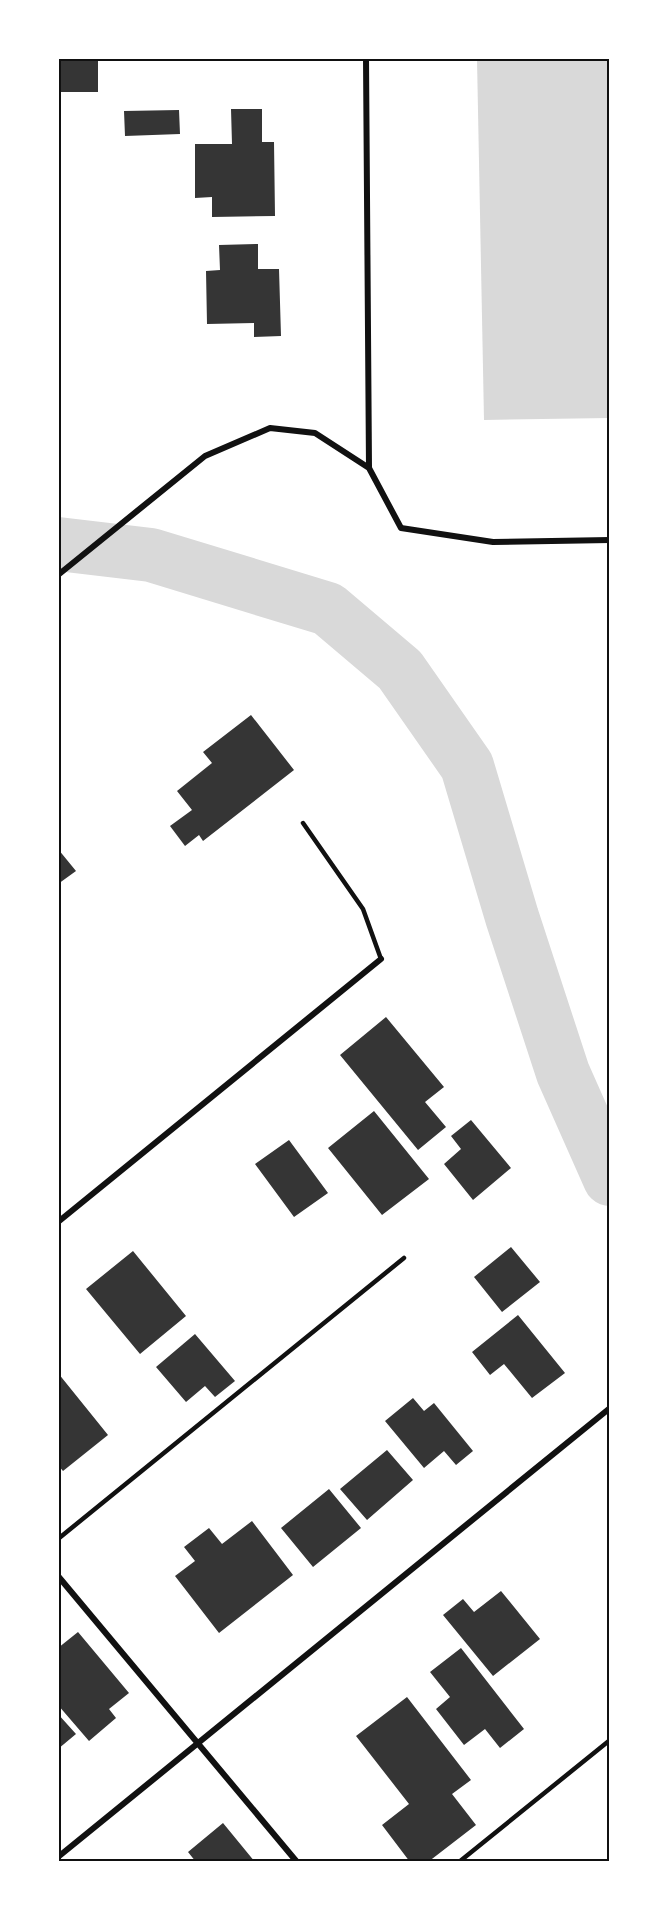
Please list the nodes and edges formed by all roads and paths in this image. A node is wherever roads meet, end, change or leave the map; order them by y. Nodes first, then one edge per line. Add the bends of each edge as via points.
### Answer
1 (366, 58) edge
2 (369, 468) junction
3 (609, 540) edge
4 (58, 575) edge
5 (303, 824) dead end
6 (381, 959) joint
7 (58, 1222) edge
8 (404, 1258) dead end
9 (609, 1408) edge
10 (58, 1539) edge
11 (58, 1576) edge
12 (609, 1740) edge
13 (198, 1743) junction
14 (58, 1857) edge
15 (297, 1862) edge
16 (459, 1862) edge

1 - 2 street
2 - 3 street via 400,528 493,543
2 - 4 street via 315,433 270,428 205,456
5 - 6 lane via 363,909
6 - 7 street
8 - 10 lane
9 - 13 street
11 - 13 street
12 - 16 lane
13 - 14 street
13 - 15 street

